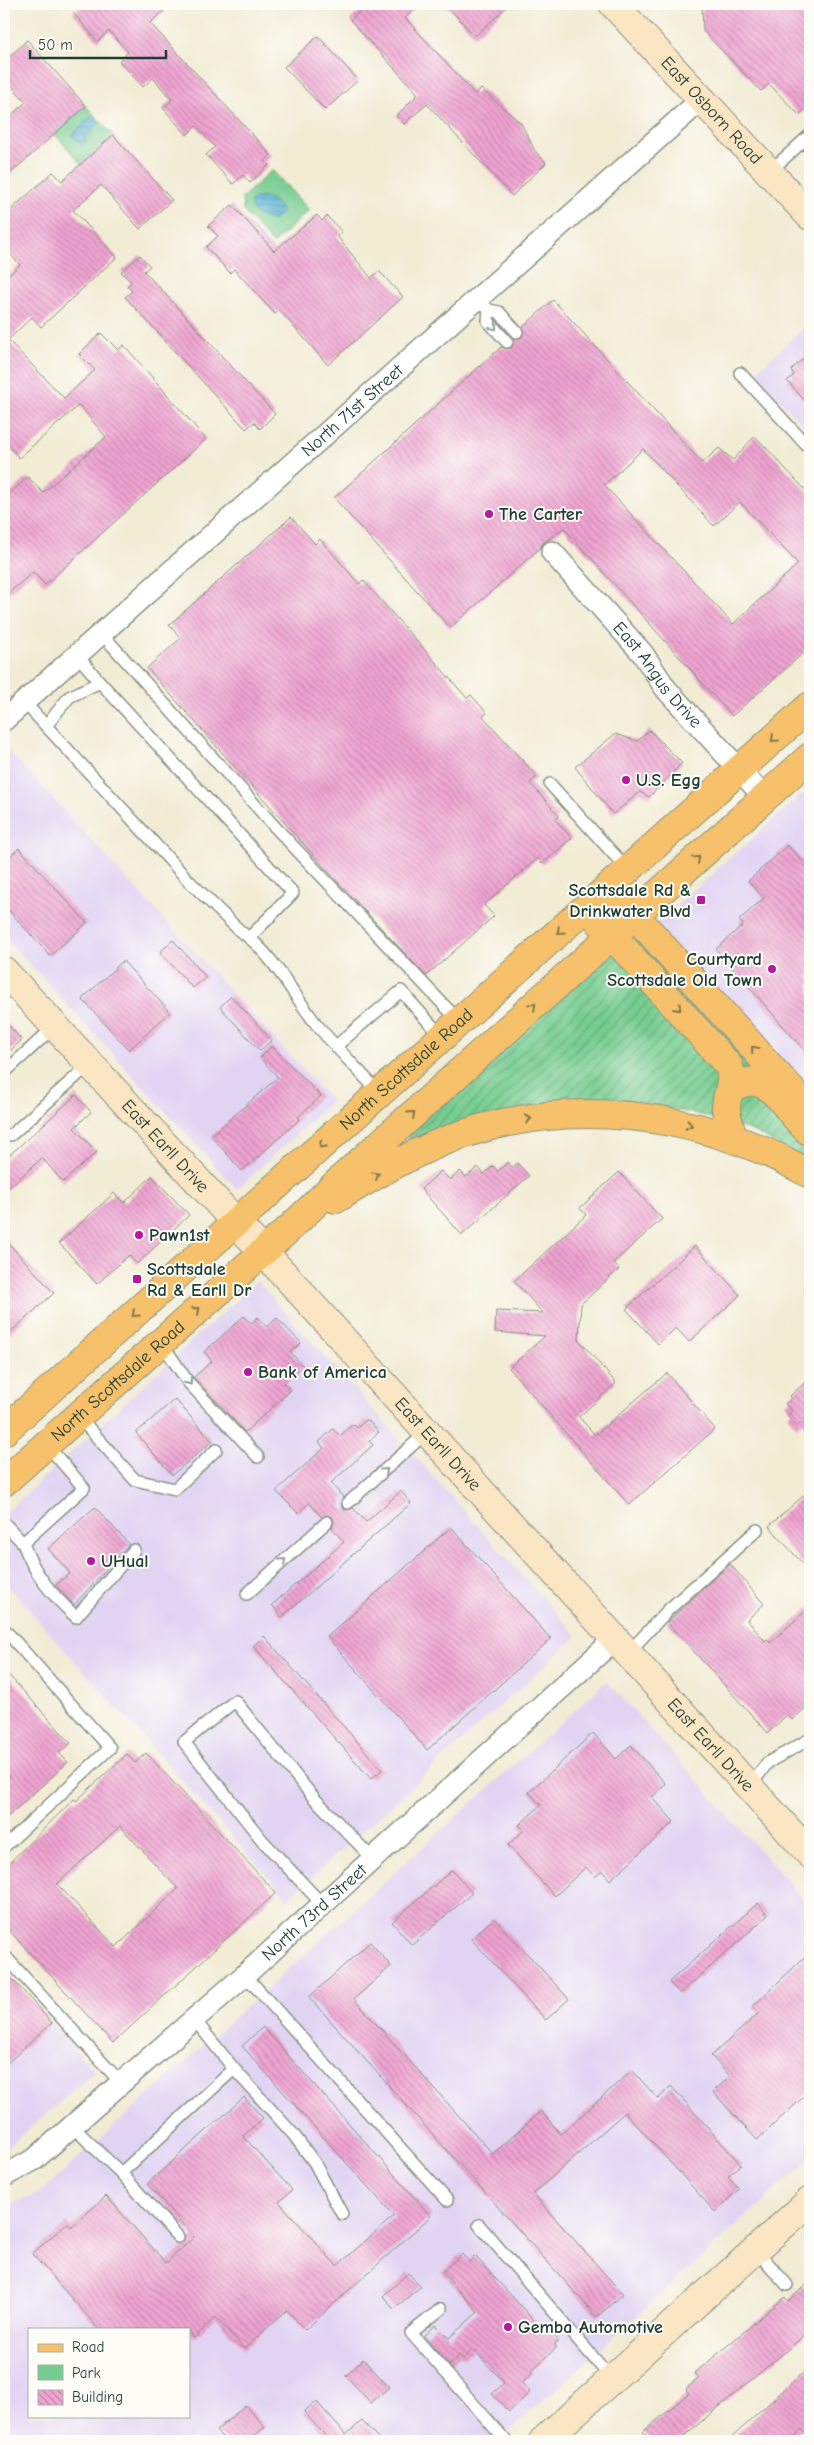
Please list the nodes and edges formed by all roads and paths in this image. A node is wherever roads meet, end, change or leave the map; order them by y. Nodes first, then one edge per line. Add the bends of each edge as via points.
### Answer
1 (613, 4) edge
2 (701, 100) junction
3 (810, 135) edge
4 (769, 172) junction
5 (810, 216) edge
6 (483, 304) junction
7 (517, 332) dead end
8 (507, 342) dead end
9 (740, 373) dead end
10 (810, 449) edge
11 (552, 552) dead end
12 (102, 633) junction
13 (77, 655) junction
14 (100, 682) junction
15 (24, 702) junction
16 (810, 706) edge
17 (4, 720) edge
18 (46, 726) junction
19 (810, 757) edge
20 (740, 770) junction
21 (550, 784) dead end
22 (765, 798) junction
23 (619, 878) junction
24 (586, 907) junction
25 (634, 915) junction
26 (611, 935) junction
27 (250, 937) junction
28 (4, 971) edge
29 (55, 1026) junction
30 (451, 1029) junction
31 (336, 1046) junction
32 (90, 1064) junction
33 (4, 1073) edge
34 (732, 1088) junction
35 (379, 1093) junction
36 (810, 1111) edge
37 (810, 1132) edge
38 (4, 1135) edge
39 (733, 1137) junction
40 (810, 1174) edge
41 (237, 1223) junction
42 (290, 1228) junction
43 (263, 1252) junction
44 (160, 1342) junction
45 (78, 1416) junction
46 (4, 1430) edge
47 (428, 1432) junction
48 (46, 1444) junction
49 (216, 1450) dead end
50 (258, 1457) dead end
51 (4, 1482) edge
52 (348, 1503) dead end
53 (327, 1522) dead end
54 (4, 1523) edge
55 (757, 1530) dead end
56 (23, 1543) junction
57 (134, 1550) dead end
58 (247, 1594) dead end
59 (4, 1629) edge
60 (622, 1646) junction
61 (810, 1739) edge
62 (750, 1787) junction
63 (4, 1847) edge
64 (810, 1854) edge
65 (373, 1859) junction
66 (322, 1904) junction
67 (4, 1955) edge
68 (245, 1975) junction
69 (194, 2019) junction
70 (234, 2069) junction
71 (122, 2083) junction
72 (72, 2126) junction
73 (5, 2172) edge
74 (121, 2173) junction
75 (448, 2200) dead end
76 (810, 2201) edge
77 (342, 2214) dead end
78 (479, 2225) dead end
79 (178, 2237) dead end
80 (756, 2250) junction
81 (787, 2285) dead end
82 (441, 2310) dead end
83 (612, 2379) junction
84 (506, 2441) edge
85 (543, 2441) edge

1 - 2 street, East Osborn Road
2 - 4 street, East Osborn Road
2 - 6 street, North 71st Street
3 - 4 lane
4 - 5 street, East Osborn Road
6 - 7 lane via 499,312
6 -> 8 lane via 488,322
6 - 12 street, North 71st Street
9 - 10 lane
11 - 20 street, East Angus Drive via 643,654 666,689
12 - 13 street, North 71st Street
12 - 30 lane
13 - 14 lane
13 - 15 street, North 71st Street
14 - 18 lane via 69,697
14 - 27 lane via 293,893
15 - 17 street, North 71st Street
15 - 18 lane
16 -> 20 main road, North Scottsdale Road
18 - 27 lane via 189,881
19 - 22 main road, North Scottsdale Road
20 - 22 street, East Angus Drive
20 - 23 main road, North Scottsdale Road
21 - 23 lane
25 -> 22 main road, North Scottsdale Road
23 - 24 main road, North Scottsdale Road
23 - 25 main road
24 - 26 main road
24 -> 30 main road, North Scottsdale Road
25 - 26 main road, North Scottsdale Road
36 -> 25 main road
26 -> 34 main road via 724,1060 730,1070
42 -> 26 main road, North Scottsdale Road via 341,1178
27 - 31 lane
28 - 29 street, East Earll Drive
29 - 32 street, East Earll Drive
29 - 33 lane
30 - 31 lane via 401,991
30 - 35 main road, North Scottsdale Road
31 - 35 lane
32 - 38 lane via 11,1135
32 - 41 street, East Earll Drive
34 - 37 main road via 748,1080 764,1083
34 - 39 main road via 726,1110
35 -> 41 main road, North Scottsdale Road
39 - 40 main road
42 -> 39 main road via 418,1153 476,1130 507,1123 539,1117 605,1114 669,1120
41 - 43 street, East Earll Drive
41 -> 46 main road, North Scottsdale Road
42 - 43 main road, North Scottsdale Road
44 -> 43 main road, North Scottsdale Road
43 - 47 street, East Earll Drive
44 - 45 main road, North Scottsdale Road
44 -> 50 lane via 188,1382
45 - 48 main road, North Scottsdale Road
45 - 49 lane via 135,1480 175,1489
52 -> 47 lane
47 - 60 street, East Earll Drive
48 - 51 main road, North Scottsdale Road
48 - 56 lane via 84,1488
58 -> 53 lane
54 - 56 lane
55 - 60 lane via 668,1610
56 - 57 lane via 41,1581 76,1617
59 - 63 lane via 110,1748
60 - 62 street, East Earll Drive
60 - 65 street, North 73rd Street
61 - 62 lane via 767,1763
62 - 64 street, East Earll Drive
65 - 66 street, North 73rd Street
65 - 66 lane via 314,1798 235,1701 184,1742 262,1840
66 - 68 street, North 73rd Street
67 - 71 lane
68 - 69 street, North 73rd Street
68 - 75 lane
69 - 70 lane
69 - 71 street, North 73rd Street
70 - 74 lane
70 - 77 lane via 314,2162
71 - 72 street, North 73rd Street
72 - 73 street, North 73rd Street via 35,2159
72 - 74 lane
74 - 79 lane
76 - 80 street
78 - 83 lane
80 - 81 lane
80 - 83 street
82 - 84 lane via 411,2334
83 - 85 street

